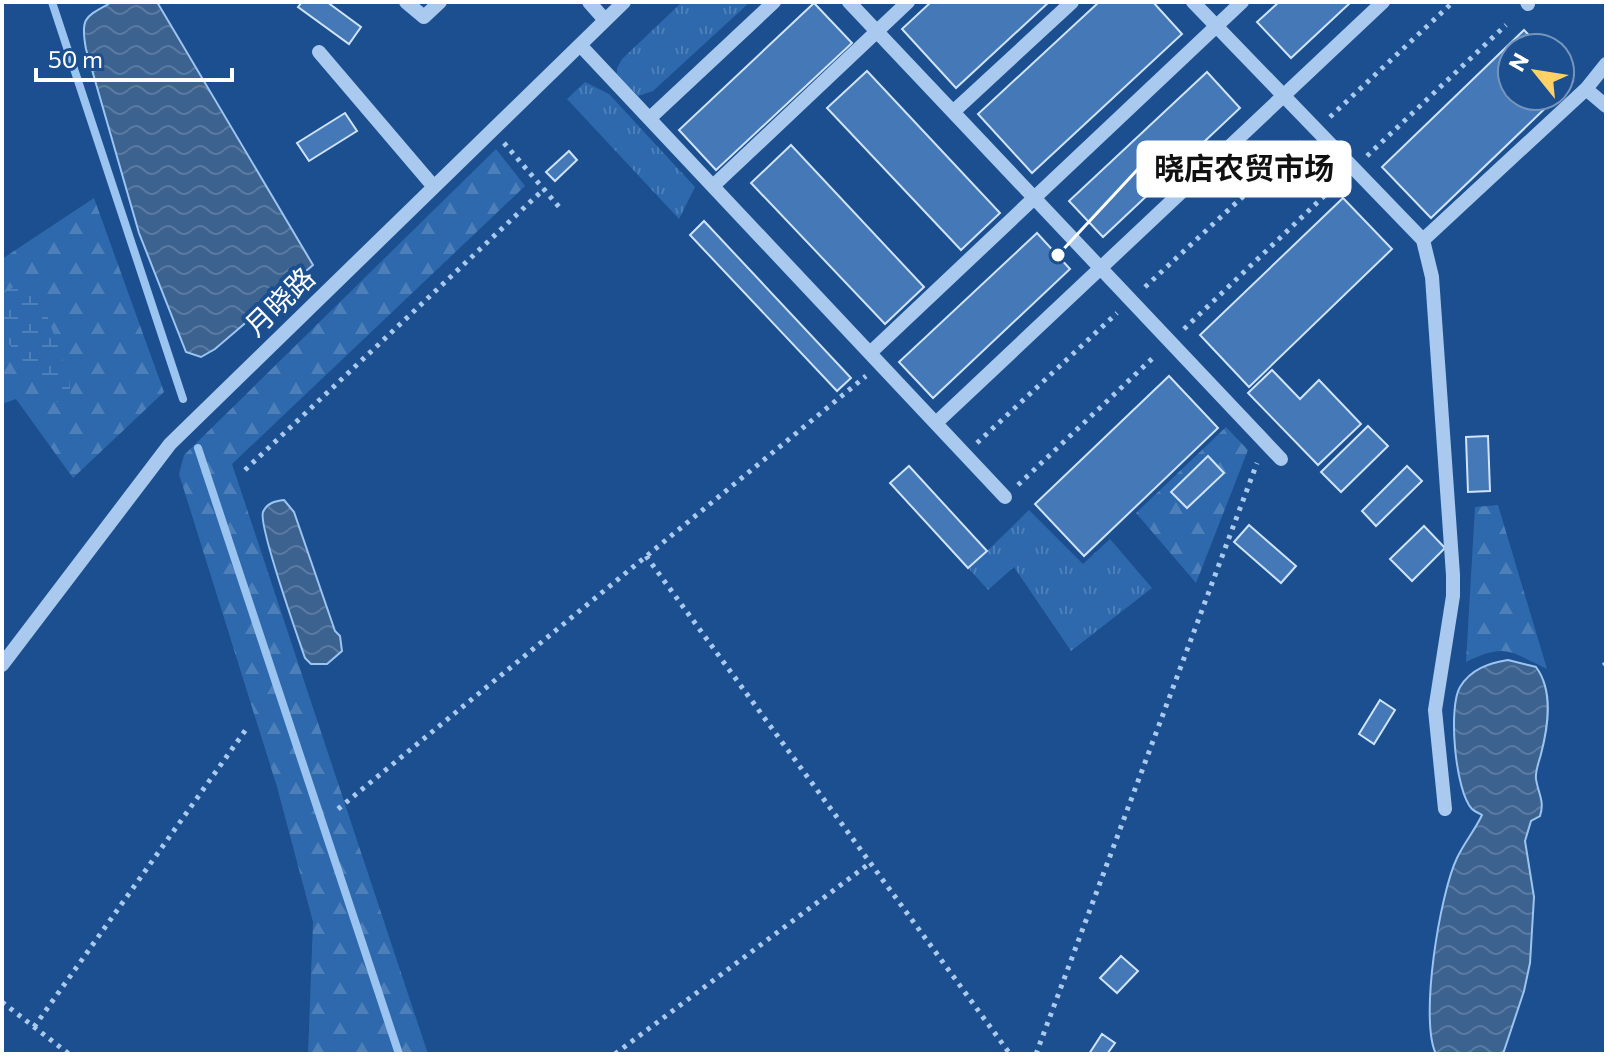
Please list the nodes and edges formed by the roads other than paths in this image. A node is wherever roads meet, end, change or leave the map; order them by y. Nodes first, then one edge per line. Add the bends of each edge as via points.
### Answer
1 (406, 2) edge
2 (440, 2) edge
3 (589, 2) edge
4 (624, 2) edge
5 (774, 2) edge
6 (849, 2) edge
7 (908, 2) edge
8 (1072, 2) edge
9 (1193, 2) edge
10 (1242, 2) edge
11 (1383, 2) edge
12 (605, 20) junction
13 (1217, 26) junction
14 (877, 32) junction
15 (580, 45) junction
16 (319, 52) dead end
17 (1606, 64) edge
18 (1586, 89) junction
19 (1284, 96) junction
20 (1606, 106) edge
21 (953, 112) junction
22 (650, 118) junction
23 (713, 186) junction
24 (434, 187) junction
25 (1034, 198) junction
26 (1423, 240) junction
27 (1101, 268) junction
28 (875, 359) junction
29 (936, 423) junction
30 (1281, 459) dead end
31 (1005, 497) road end
32 (2, 665) edge
33 (1445, 809) dead end

1 - 2 street via 424,17
3 - 12 street
4 - 12 street, 月晓路
5 - 22 street
6 - 14 street
7 - 14 street
8 - 21 street
9 - 13 street
10 - 13 street
11 - 19 street
12 - 15 street, 月晓路
13 - 19 street
13 - 25 street
14 - 21 street
14 - 23 street
15 - 22 street
15 - 24 street, 月晓路
16 - 24 street
17 - 18 street
18 - 20 street
18 - 26 street
19 - 26 street
19 - 27 street
21 - 25 street
22 - 23 street
23 - 28 street
24 - 32 street, 月晓路 via 170,444
25 - 27 street
25 - 28 street
26 - 33 street via 1432,277 1453,575 1435,710
27 - 29 street
27 - 30 street
28 - 29 street
29 - 31 street

